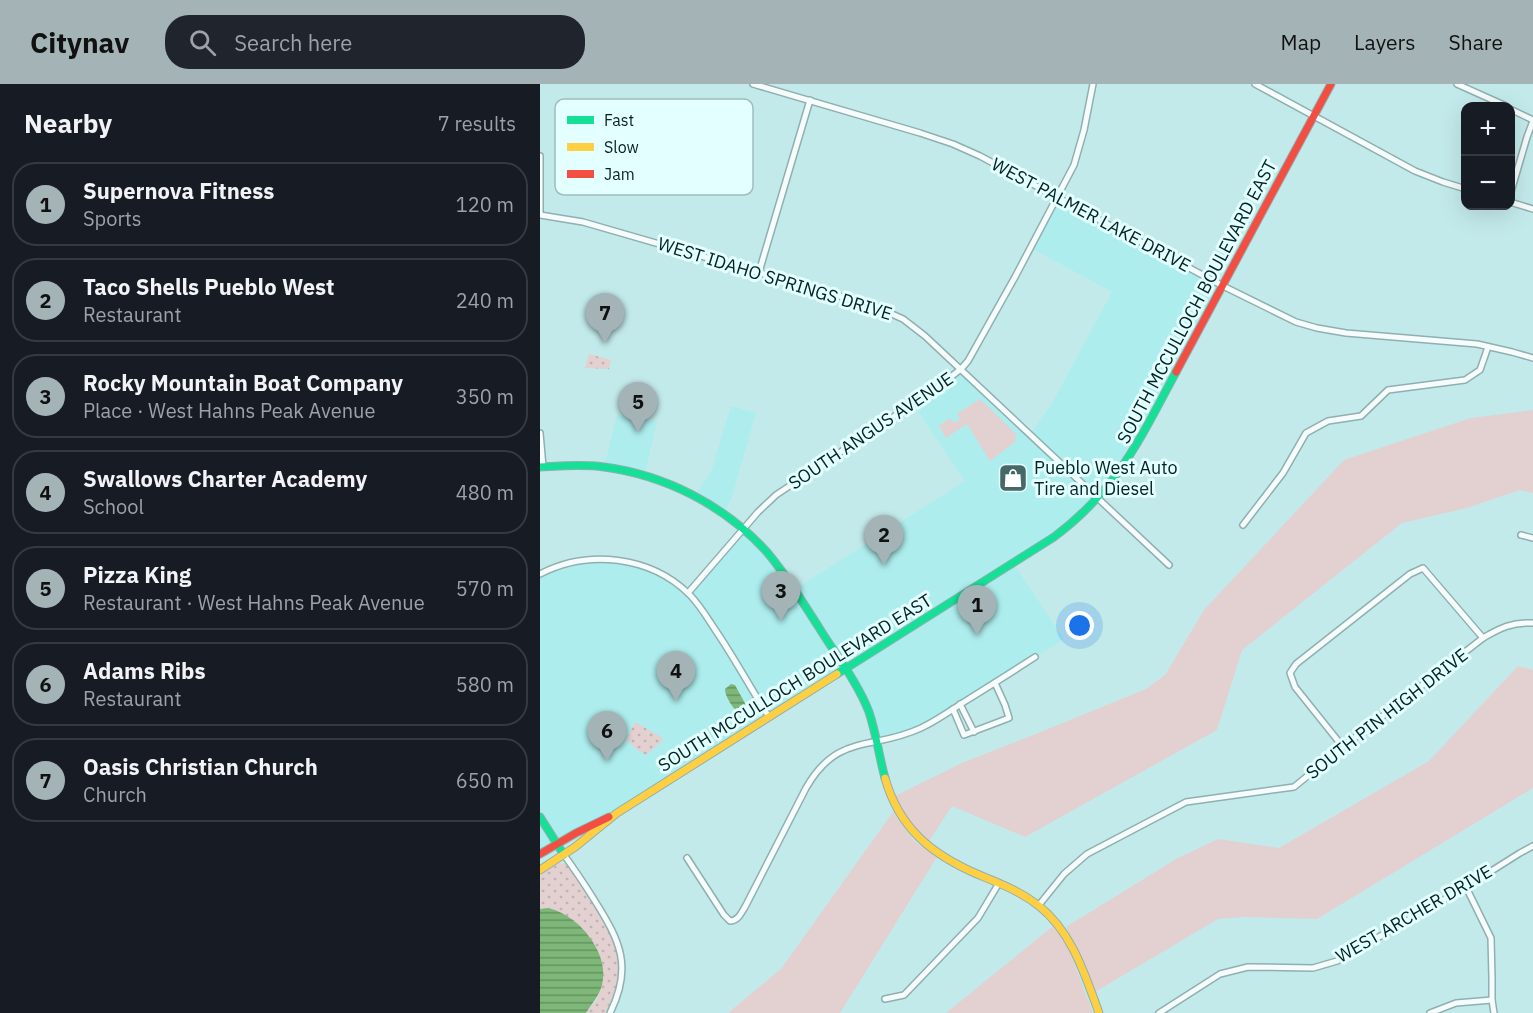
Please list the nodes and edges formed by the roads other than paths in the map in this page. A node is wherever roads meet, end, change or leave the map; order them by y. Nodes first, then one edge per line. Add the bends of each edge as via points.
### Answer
1 (753, 84) edge
2 (1093, 84) edge
3 (1255, 84) edge
4 (1331, 84) edge
5 (1457, 84) edge
6 (810, 100) junction
7 (1497, 102) edge
8 (1515, 111) edge
9 (1314, 116) junction
10 (1533, 120) edge
11 (540, 156) edge
12 (1515, 178) edge
13 (1461, 187) edge
14 (1058, 198) junction
15 (1515, 204) edge
16 (1533, 209) edge
17 (540, 214) edge
18 (759, 272) junction
19 (1223, 286) junction
20 (1488, 347) junction
21 (1533, 358) edge
22 (962, 369) junction
23 (540, 433) edge
24 (542, 467) edge
25 (1098, 499) junction
26 (1243, 525) dead end
27 (744, 529) junction
28 (1521, 535) dead end
29 (1533, 538) edge
30 (1169, 566) dead end
31 (540, 573) edge
32 (688, 593) junction
33 (1533, 623) edge
34 (1483, 638) junction
35 (1035, 657) dead end
36 (846, 669) junction
37 (995, 683) junction
38 (960, 704) junction
39 (952, 709) junction
40 (769, 717) junction
41 (974, 732) junction
42 (876, 741) junction
43 (1343, 747) junction
44 (617, 813) junction
45 (540, 817) edge
46 (556, 844) junction
47 (1533, 846) edge
48 (540, 854) edge
49 (564, 855) junction
50 (687, 858) dead end
51 (540, 870) edge
52 (999, 883) junction
53 (1466, 887) junction
54 (1039, 905) junction
55 (885, 999) dead end
56 (1492, 1000) junction
57 (610, 1013) edge
58 (1099, 1013) edge
59 (1159, 1013) edge
60 (1430, 1013) edge
61 (1494, 1013) edge

1 - 6 street, WEST PALMER LAKE DRIVE
2 - 14 street, SOUTH ANGUS AVENUE via 1074,165
3 - 9 street
4 - 9 main road, SOUTH MCCULLOCH BOULEVARD EAST
5 - 7 street
6 - 14 street, WEST PALMER LAKE DRIVE via 953,144
6 - 18 street
8 - 10 street
9 - 13 street via 1415,171
9 - 19 main road, SOUTH MCCULLOCH BOULEVARD EAST
10 - 12 street
11 - 17 street
14 - 19 street, WEST PALMER LAKE DRIVE
14 - 22 street, SOUTH ANGUS AVENUE
15 - 16 street
17 - 18 street, WEST IDAHO SPRINGS DRIVE via 583,222
18 - 22 street, WEST IDAHO SPRINGS DRIVE via 893,313
19 - 20 street, WEST PALMER LAKE DRIVE via 1278,315 1317,328
19 - 25 main road, SOUTH MCCULLOCH BOULEVARD EAST via 1133,452
20 - 21 street, WEST PALMER LAKE DRIVE
20 - 26 street via 1480,370 1465,380 1388,390 1361,416 1328,421 1306,433 1283,473
22 - 25 street, WEST IDAHO SPRINGS DRIVE
22 - 27 street, SOUTH ANGUS AVENUE via 781,491
23 - 24 street
24 - 27 main road via 598,466 643,474 697,496
25 - 30 street, WEST IDAHO SPRINGS DRIVE
25 - 36 main road, SOUTH MCCULLOCH BOULEVARD EAST via 1054,537
27 - 32 street, SOUTH ANGUS AVENUE
27 - 36 main road via 780,568
28 - 29 street
31 - 32 street via 577,561 613,559 650,569
32 - 40 street
33 - 34 street, SOUTH PIN HIGH DRIVE via 1504,626
34 - 43 street, SOUTH PIN HIGH DRIVE
34 - 43 street via 1423,568 1410,574 1296,664 1290,673 1295,687
35 - 37 street
36 - 40 main road, SOUTH MCCULLOCH BOULEVARD EAST
36 - 42 main road via 867,709
37 - 38 street
37 - 41 street via 1009,718
38 - 39 street
38 - 41 street
39 - 41 street via 964,735
39 - 42 street via 913,731
40 - 44 main road, SOUTH MCCULLOCH BOULEVARD EAST
42 - 50 street via 840,751 814,774 735,920 724,915
42 - 52 main road via 888,791 913,832 951,861
43 - 54 street, SOUTH PIN HIGH DRIVE via 1294,787 1186,802 1087,854 1064,874
44 - 46 main road, SOUTH MCCULLOCH BOULEVARD EAST
44 - 49 main road, SOUTH MCCULLOCH BOULEVARD EAST
45 - 46 main road
46 - 48 main road, SOUTH MCCULLOCH BOULEVARD EAST
46 - 49 main road
47 - 53 street, WEST ARCHER DRIVE
49 - 51 main road, SOUTH MCCULLOCH BOULEVARD EAST
49 - 57 street via 619,946 621,981
52 - 54 main road
52 - 55 street via 978,918 903,995
53 - 56 street via 1491,938
53 - 59 street, WEST ARCHER DRIVE via 1337,960 1313,968 1248,968 1220,974
54 - 58 main road via 1068,939
56 - 60 street via 1456,1003
56 - 61 street

